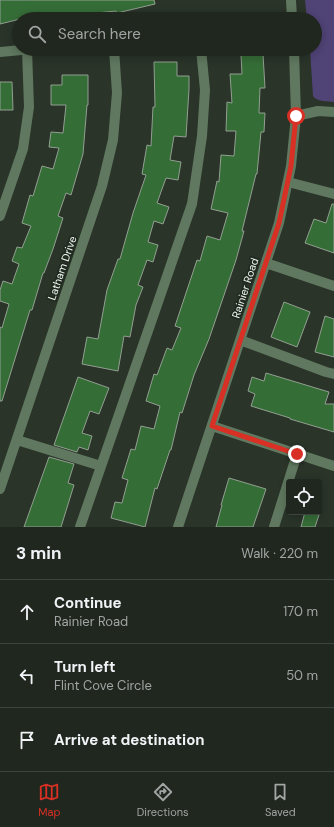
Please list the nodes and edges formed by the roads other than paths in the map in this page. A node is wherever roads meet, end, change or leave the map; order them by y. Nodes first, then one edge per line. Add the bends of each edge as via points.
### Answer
1 (291, 0) edge
2 (292, 12) edge
3 (12, 51) edge
4 (0, 52) edge
5 (27, 56) edge
6 (114, 56) edge
7 (202, 56) edge
8 (294, 56) edge
9 (334, 112) edge
10 (296, 116) junction
11 (288, 182) junction
12 (334, 194) edge
13 (0, 216) edge
14 (266, 263) junction
15 (334, 286) edge
16 (240, 340) junction
17 (334, 374) edge
18 (212, 426) junction
19 (16, 440) junction
20 (297, 454) junction
21 (101, 466) junction
22 (334, 466) edge
23 (0, 489) edge
24 (80, 527) edge
25 (178, 527) edge
26 (274, 527) edge

1 - 2 street
3 - 4 street
5 - 13 street via 29,107 23,149
6 - 19 street, Latham Drive via 117,93 113,140 102,186
7 - 21 street via 205,98 192,204
8 - 10 street, Rainier Road
9 - 10 street
10 - 11 street, Rainier Road
11 - 12 street
11 - 14 street, Rainier Road via 279,223
14 - 15 street
14 - 16 street, Rainier Road
16 - 17 street
16 - 18 street, Rainier Road
18 - 20 street
18 - 25 street, Rainier Road
19 - 21 street
19 - 23 street, Latham Drive
20 - 22 street
20 - 26 street
21 - 24 street

